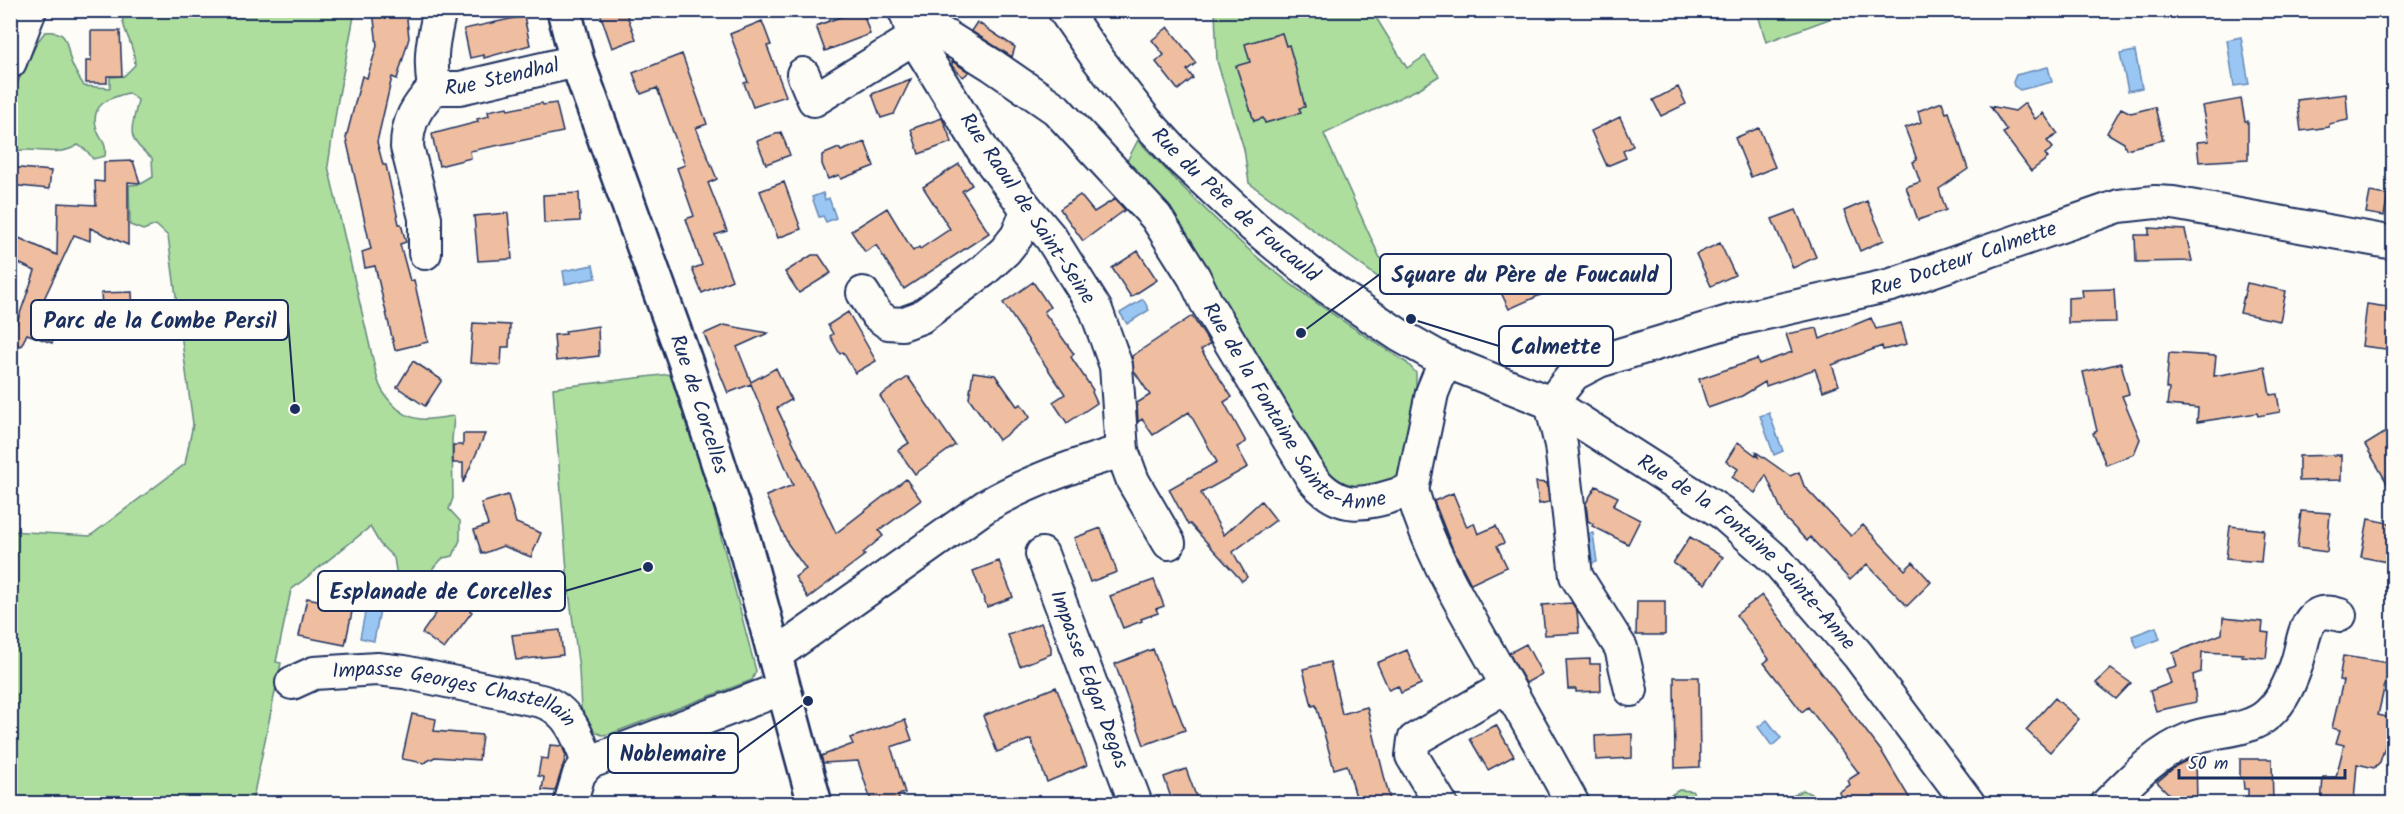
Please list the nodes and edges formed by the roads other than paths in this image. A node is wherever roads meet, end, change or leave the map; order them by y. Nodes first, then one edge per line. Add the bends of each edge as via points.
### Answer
1 (30, 10) edge
2 (440, 10) edge
3 (564, 10) edge
4 (1064, 10) edge
5 (908, 20) edge
6 (577, 61) junction
7 (10, 62) edge
8 (434, 88) junction
9 (814, 99) dead end
10 (1026, 208) junction
11 (2394, 243) edge
12 (425, 253) dead end
13 (863, 294) dead end
14 (1445, 361) junction
15 (1551, 403) junction
16 (1122, 451) junction
17 (1412, 490) junction
18 (1169, 543) dead end
19 (1042, 554) dead end
20 (2340, 615) dead end
21 (774, 657) junction
22 (292, 683) dead end
23 (1507, 686) junction
24 (783, 688) junction
25 (1631, 690) dead end
26 (588, 763) junction
27 (570, 804) edge
28 (815, 804) edge
29 (1136, 804) edge
30 (1442, 804) edge
31 (1573, 804) edge
32 (1969, 804) edge
33 (2107, 804) edge

1 - 7 street
2 - 8 street, Rue Stendhal via 431,47
3 - 6 main road, Rue de Corcelles
4 - 14 street, Rue du Père de Foucauld via 1146,121 1254,227 1327,286
5 - 9 street
5 - 10 street, Rue Raoul de Saint-Seine via 984,152
5 - 17 street, Rue de la Fontaine Sainte-Anne via 992,65 1056,109 1156,217 1312,478 1326,494 1360,504
6 - 8 street, Rue Stendhal via 460,88
6 - 21 main road, Rue de Corcelles via 685,360 744,542
8 - 12 street via 412,114 407,135 425,218
10 - 13 street via 1017,236 1005,251 921,317 902,324 888,323 877,315
10 - 16 street, Rue Raoul de Saint-Seine via 1051,238 1104,328 1117,375
11 - 15 street, Rue Docteur Calmette via 2173,203 2119,206 1891,285 1746,317 1599,361 1574,374
14 - 15 street, Rue de la Fontaine Sainte-Anne
14 - 17 street, Rue de la Fontaine Sainte-Anne via 1432,393
15 - 25 street via 1561,445 1576,576 1621,648
15 - 32 street, Rue de la Fontaine Sainte-Anne via 1721,512 1778,562 1858,655
16 - 18 street, Rue Raoul de Saint-Seine via 1133,481
16 - 21 street via 1047,475 986,506
17 - 23 street via 1434,551
19 - 29 street, Impasse Edgar Degas
20 - 33 street via 2328,610 2307,625 2284,696 2267,715 2251,724 2191,738 2170,749
21 - 24 main road, Rue de Corcelles
22 - 26 street, Impasse Georges Chastellain via 314,673 376,669 541,701 563,712
23 - 30 street via 1414,740 1412,756
23 - 31 street
24 - 26 street
24 - 28 main road, Rue de Corcelles
26 - 27 street via 579,774

